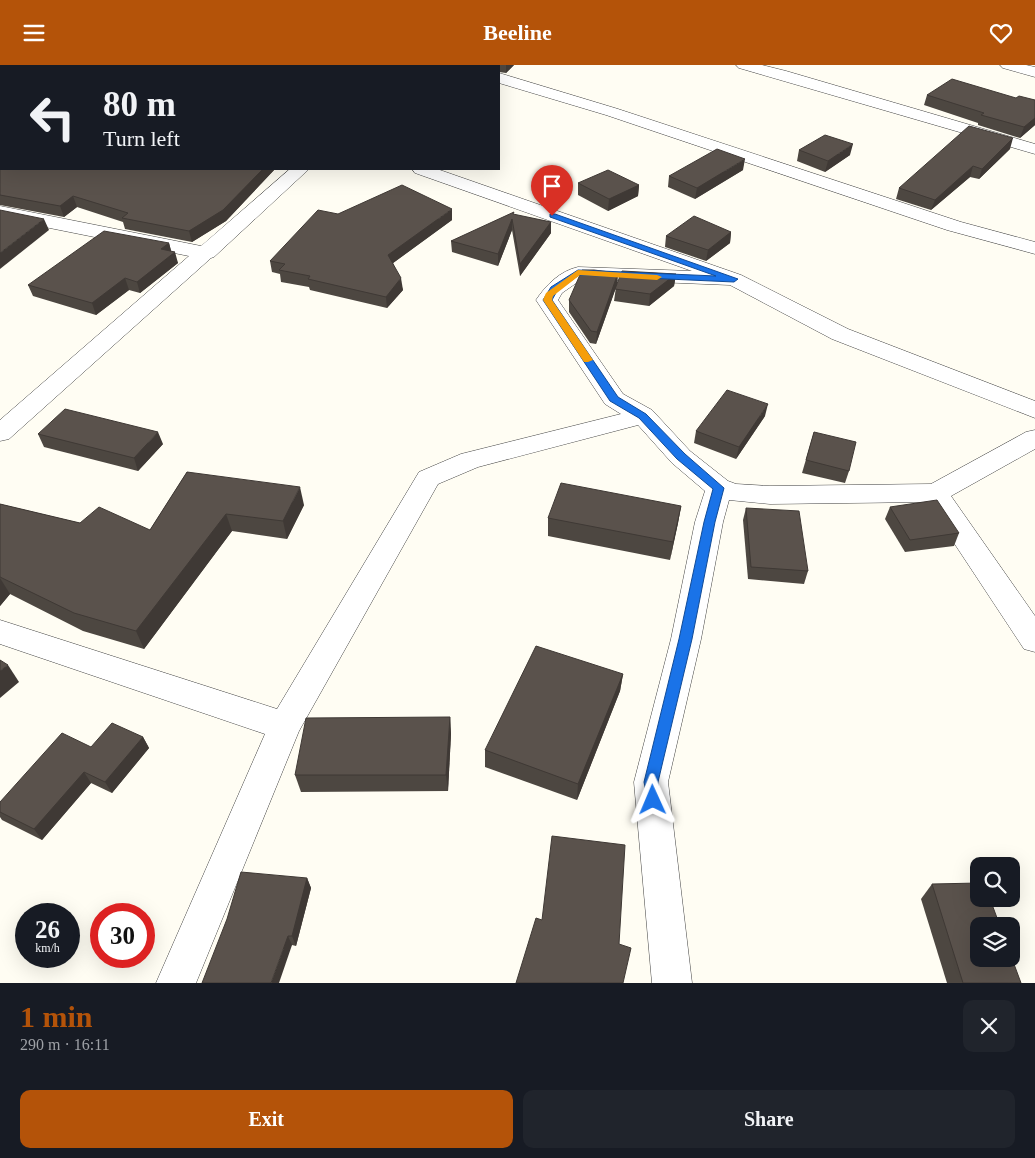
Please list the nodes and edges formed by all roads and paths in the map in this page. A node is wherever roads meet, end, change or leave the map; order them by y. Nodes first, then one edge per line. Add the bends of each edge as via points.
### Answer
1 (744, 65) edge
2 (1008, 65) edge
3 (1035, 72) edge
4 (500, 78) edge
5 (1035, 149) edge
6 (299, 170) edge
7 (424, 170) edge
8 (2, 213) edge
9 (1035, 248) edge
10 (207, 253) junction
11 (734, 279) junction
12 (1035, 410) edge
13 (643, 416) junction
14 (0, 433) edge
15 (1035, 438) edge
16 (719, 488) junction
17 (935, 493) junction
18 (0, 632) edge
19 (1035, 640) edge
20 (284, 726) junction
21 (176, 983) edge
22 (672, 983) edge

1 - 5 street
2 - 3 street
4 - 9 street via 621,115 954,226
6 - 10 street
7 - 11 street
8 - 10 street
10 - 14 street
11 - 12 street via 840,334
11 - 13 street via 578,273 549,295 548,300 614,399
13 - 16 street via 681,457
13 - 20 street via 470,460 428,478
15 - 17 street
16 - 17 street via 736,493 770,495
16 - 22 street via 651,782
17 - 19 street
18 - 20 street
20 - 21 street

